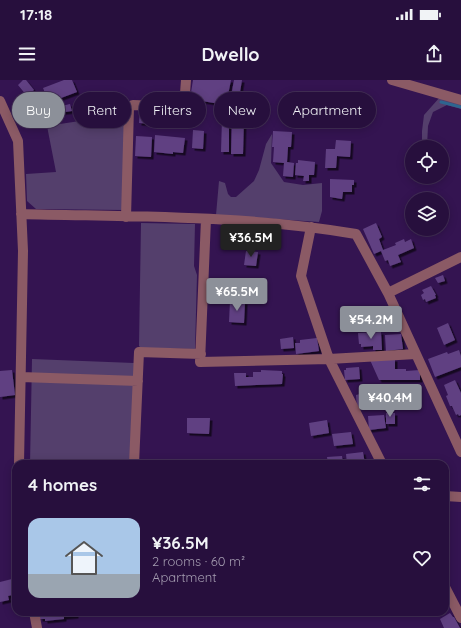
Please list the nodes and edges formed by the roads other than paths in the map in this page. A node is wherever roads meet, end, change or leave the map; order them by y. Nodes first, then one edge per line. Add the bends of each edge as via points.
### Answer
1 (186, 80) edge
2 (392, 80) edge
3 (461, 100) edge
4 (0, 101) edge
5 (21, 214) junction
6 (126, 217) junction
7 (206, 219) junction
8 (311, 227) junction
9 (461, 257) edge
10 (388, 293) junction
11 (416, 354) junction
12 (200, 358) junction
13 (329, 359) junction
14 (21, 377) junction
15 (138, 381) junction
16 (461, 452) edge
17 (19, 460) edge
18 (132, 460) edge
19 (380, 460) edge
20 (449, 496) edge
21 (461, 497) edge
22 (449, 595) edge
23 (35, 616) edge
24 (461, 618) edge
25 (37, 628) edge

1 - 6 street via 184,107 129,107
2 - 3 street
4 - 5 street via 18,141
5 - 6 street
5 - 14 street
6 - 7 street
7 - 8 street
7 - 12 street
8 - 10 street via 356,234
8 - 13 street via 301,276
9 - 10 street
10 - 11 street
11 - 13 street
11 - 16 street
12 - 13 street
12 - 15 street via 139,352
13 - 19 street
14 - 15 street
14 - 17 street
15 - 18 street
20 - 21 street
22 - 24 street
23 - 25 street

